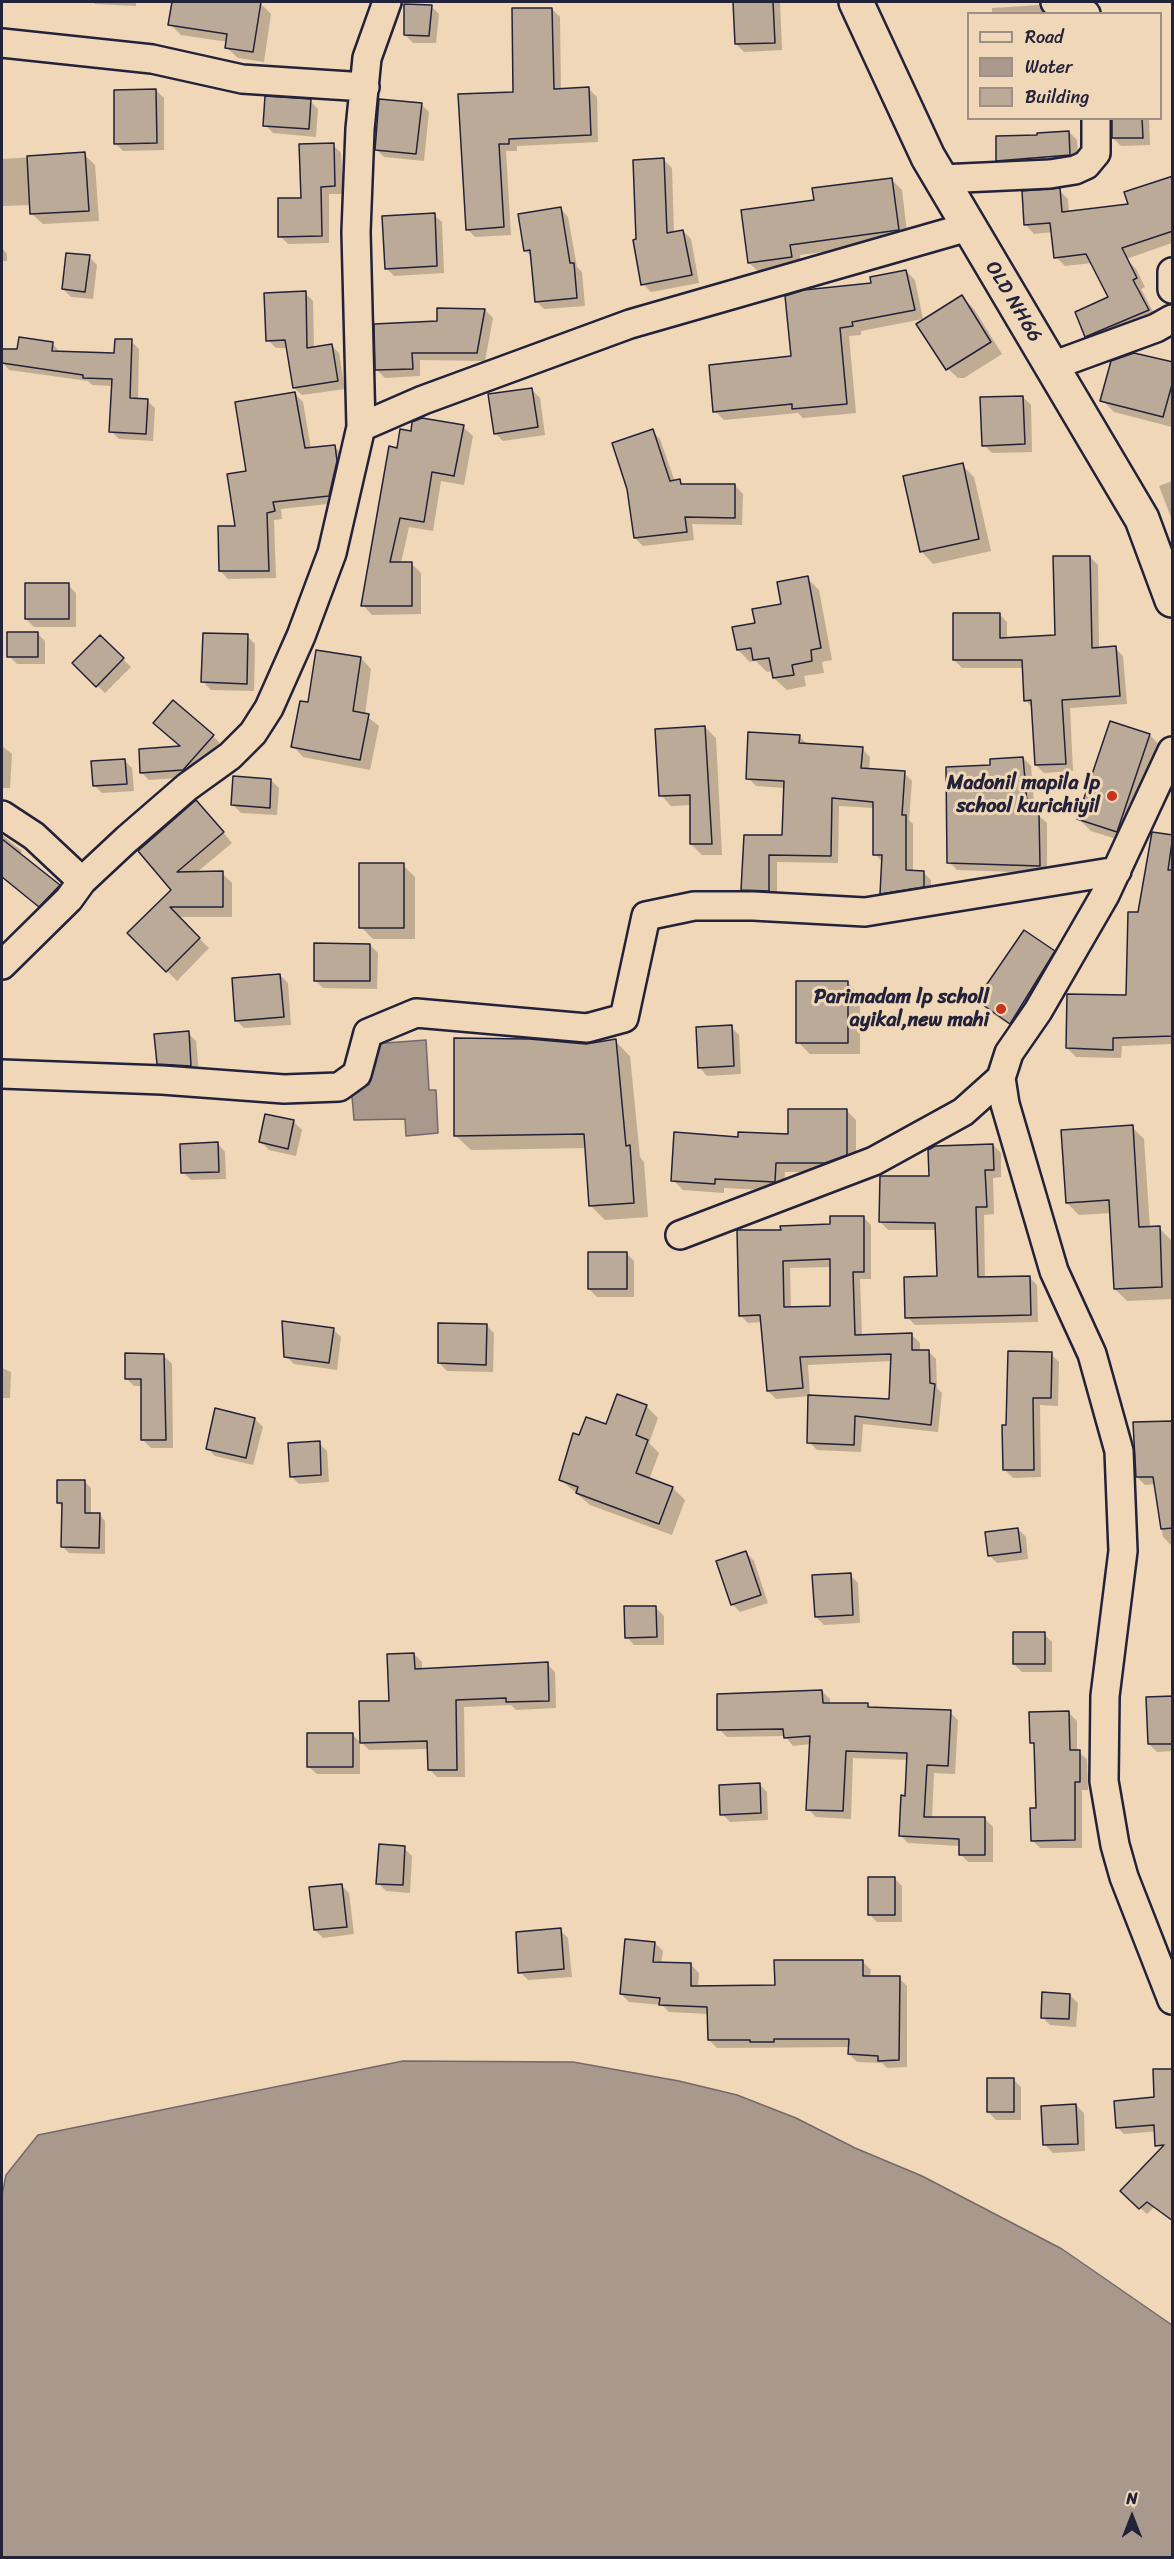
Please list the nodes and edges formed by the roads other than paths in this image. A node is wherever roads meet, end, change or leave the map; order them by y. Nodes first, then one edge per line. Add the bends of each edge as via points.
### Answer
1 (387, 2) edge
2 (856, 2) edge
3 (1055, 2) edge
4 (1081, 12) edge
5 (2, 43) edge
6 (364, 87) junction
7 (1096, 120) edge
8 (941, 179) junction
9 (968, 227) junction
10 (1173, 272) edge
11 (1173, 289) edge
12 (1173, 319) edge
13 (1052, 366) junction
14 (361, 427) junction
15 (1166, 564) edge
16 (1173, 600) edge
17 (1173, 751) edge
18 (2, 815) edge
19 (1117, 871) junction
20 (82, 881) junction
21 (2, 965) edge
22 (2, 1074) edge
23 (1001, 1078) junction
24 (680, 1235) dead end
25 (1173, 2000) edge

1 - 6 street via 368,58
2 - 8 main road, OLD NH66
3 - 4 street
5 - 6 street via 152,59 242,79
6 - 14 street via 356,232
7 - 8 street via 1096,153 1086,165 1075,170
8 - 9 main road, OLD NH66
9 - 13 main road, OLD NH66
9 - 14 street via 630,324 423,400
10 - 11 street
12 - 13 street
13 - 15 main road, OLD NH66
14 - 20 street via 332,553 269,708 253,733 230,756 187,787
15 - 16 main road, OLD NH66
17 - 19 street
18 - 20 street via 34,836
19 - 22 street via 865,912 694,906 646,916 624,1018 587,1028 416,1013 368,1033 357,1074 339,1087 284,1089
19 - 23 street via 1038,1011 1009,1053
20 - 21 street
23 - 24 street via 963,1112 874,1161
23 - 25 street via 1005,1104 1054,1271 1092,1354 1119,1451 1123,1551 1105,1696 1104,1781 1124,1877

